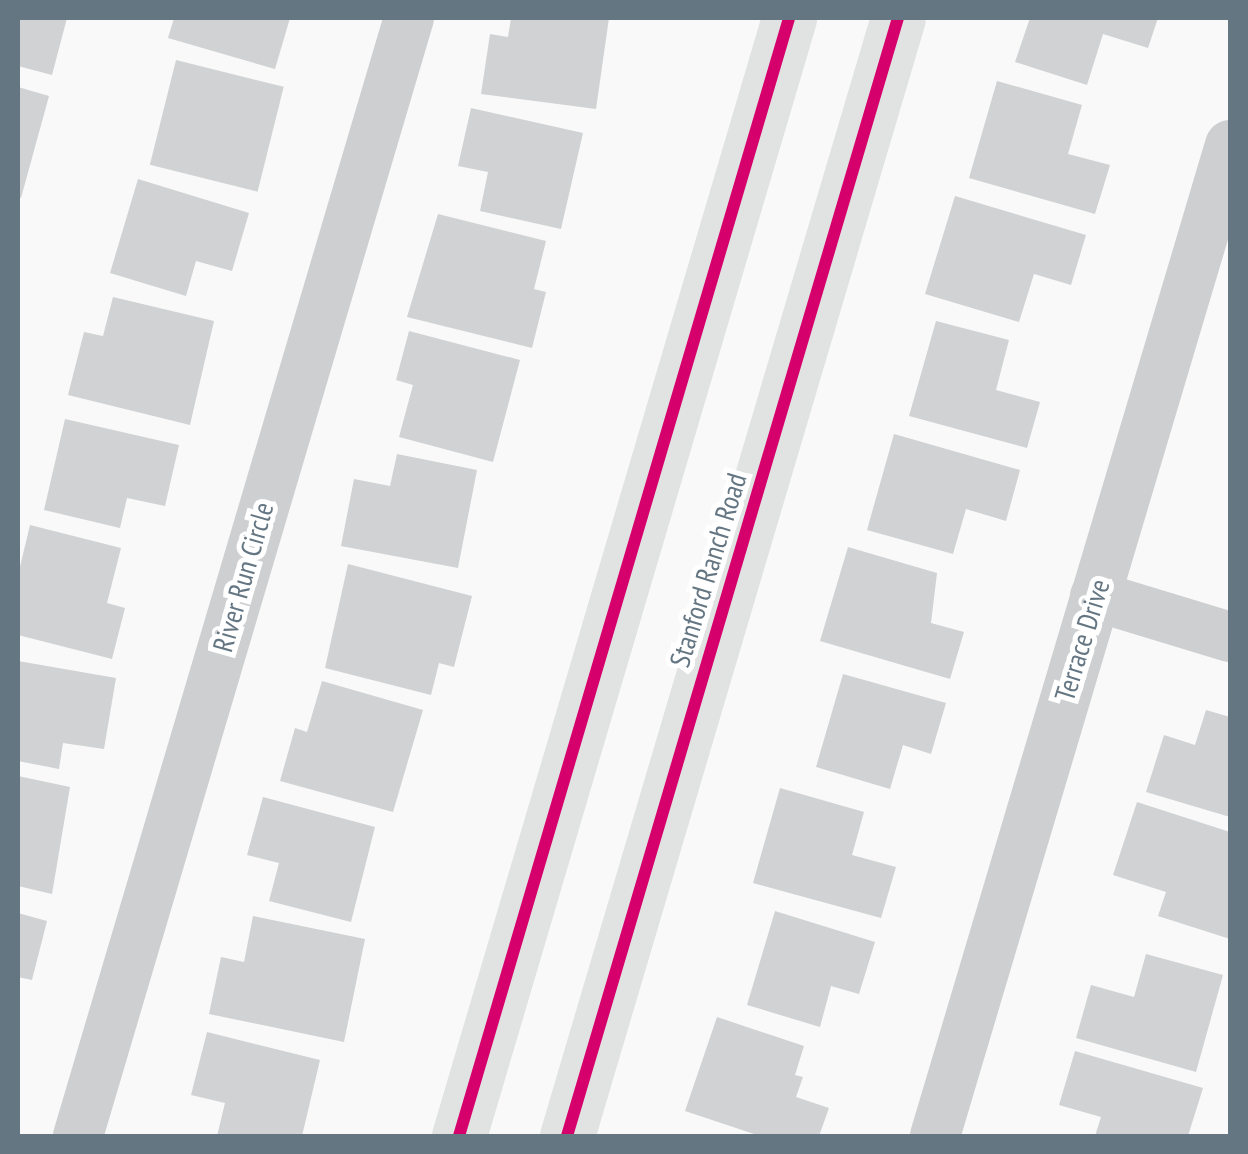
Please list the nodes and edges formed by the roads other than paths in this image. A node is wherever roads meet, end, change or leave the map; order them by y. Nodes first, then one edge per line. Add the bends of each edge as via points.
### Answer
1 (408, 18) edge
2 (789, 18) edge
3 (898, 18) edge
4 (1230, 145) edge
5 (1095, 596) junction
6 (1230, 637) edge
7 (78, 1136) edge
8 (459, 1136) edge
9 (567, 1136) edge
10 (935, 1136) edge

1 - 7 street, River Run Circle
2 - 8 main road
3 - 9 main road, Stanford Ranch Road
4 - 5 street, Terrace Drive
5 - 6 street
5 - 10 street, Terrace Drive

